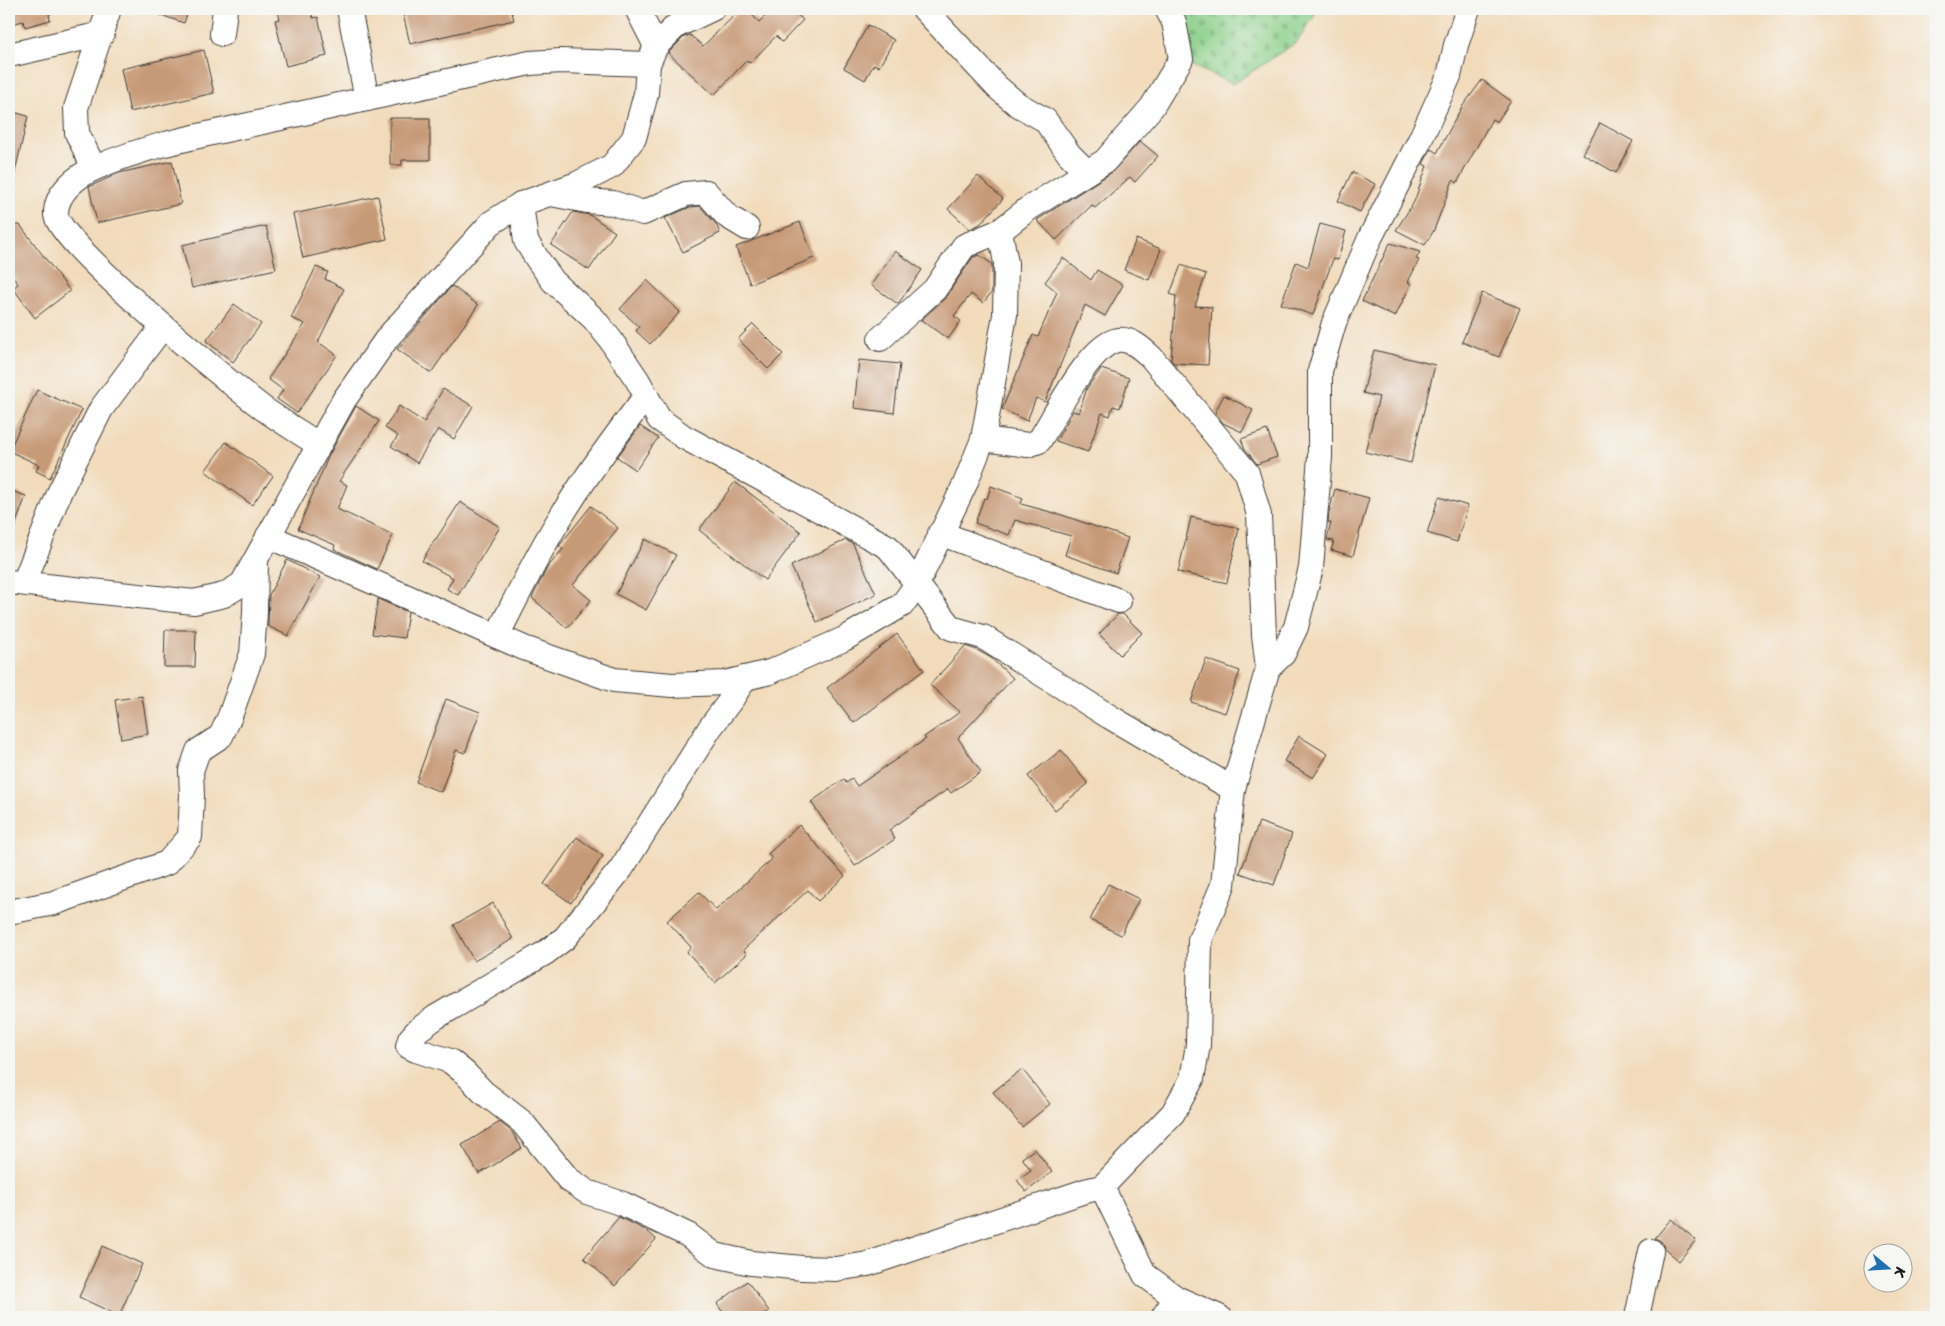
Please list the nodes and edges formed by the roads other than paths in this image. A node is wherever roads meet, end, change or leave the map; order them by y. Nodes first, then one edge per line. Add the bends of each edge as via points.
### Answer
1 (109, 9) edge
2 (224, 9) edge
3 (349, 9) edge
4 (637, 9) edge
5 (712, 9) edge
6 (924, 9) edge
7 (1168, 9) edge
8 (1468, 9) edge
9 (102, 34) junction
10 (222, 34) dead end
11 (9, 55) edge
12 (652, 55) junction
13 (367, 99) junction
14 (94, 168) junction
15 (1087, 172) junction
16 (551, 194) junction
17 (521, 204) junction
18 (747, 228) dead end
19 (1000, 231) junction
20 (163, 326) junction
21 (880, 339) dead end
22 (646, 396) junction
23 (984, 439) junction
24 (319, 445) junction
25 (940, 533) junction
26 (268, 536) junction
27 (256, 558) junction
28 (16, 583) edge
29 (917, 584) junction
30 (1119, 601) dead end
31 (497, 636) junction
32 (1268, 668) junction
33 (745, 678) junction
34 (1233, 789) junction
35 (9, 912) edge
36 (1102, 1187) junction
37 (1651, 1251) dead end
38 (1176, 1298) junction
39 (1163, 1317) edge
40 (1219, 1317) edge
41 (1637, 1317) edge

1 - 9 street
2 - 10 street
3 - 13 street
4 - 12 street
5 - 12 street via 676,26
6 - 15 street via 997,87 1017,104 1045,120
7 - 15 street via 1181,58 1152,107 1105,161
8 - 32 street via 1449,76 1370,238 1334,323 1320,371 1320,457 1311,568 1296,628 1282,654
9 - 11 street
9 - 14 street via 76,108 77,133
12 - 13 street via 530,62
12 - 16 street via 634,138 612,166
13 - 14 street via 161,145
14 - 20 street via 69,185 57,201 56,217 93,262
15 - 19 street
16 - 17 street
16 - 18 street via 613,203 643,212 686,194 706,192 727,216
17 - 22 street via 526,242 553,282 594,319 610,339
17 - 24 street via 491,223 388,337 344,400
19 - 21 street via 964,246 935,288
19 - 23 street via 1006,263 1006,314
20 - 24 street via 265,410
20 - 28 street via 101,410
22 - 29 street via 660,419 684,437 888,547
22 - 31 street via 561,516
23 - 25 street
23 - 32 street via 1028,445 1039,441 1078,376 1100,348 1118,340 1136,344 1151,356 1247,473 1259,515
24 - 26 street
25 - 29 street
25 - 30 street
26 - 27 street
26 - 31 street
27 - 28 street via 242,584 224,595 194,602
27 - 35 street via 252,654 220,736 198,751 191,771 190,837 167,863 54,903
29 - 33 street via 902,606 844,639 770,672
29 - 34 street via 952,628 983,638
31 - 33 street via 614,680 672,685 725,683
32 - 34 street
33 - 36 street via 621,868 566,938 436,1017 418,1030 408,1046 450,1061 522,1122 568,1179 587,1192 623,1204 688,1235 715,1255 751,1263 836,1269 868,1264
34 - 36 street via 1223,885 1200,940 1198,1045 1192,1080 1173,1113
36 - 38 street via 1145,1275
37 - 41 street
38 - 39 street
38 - 40 street

